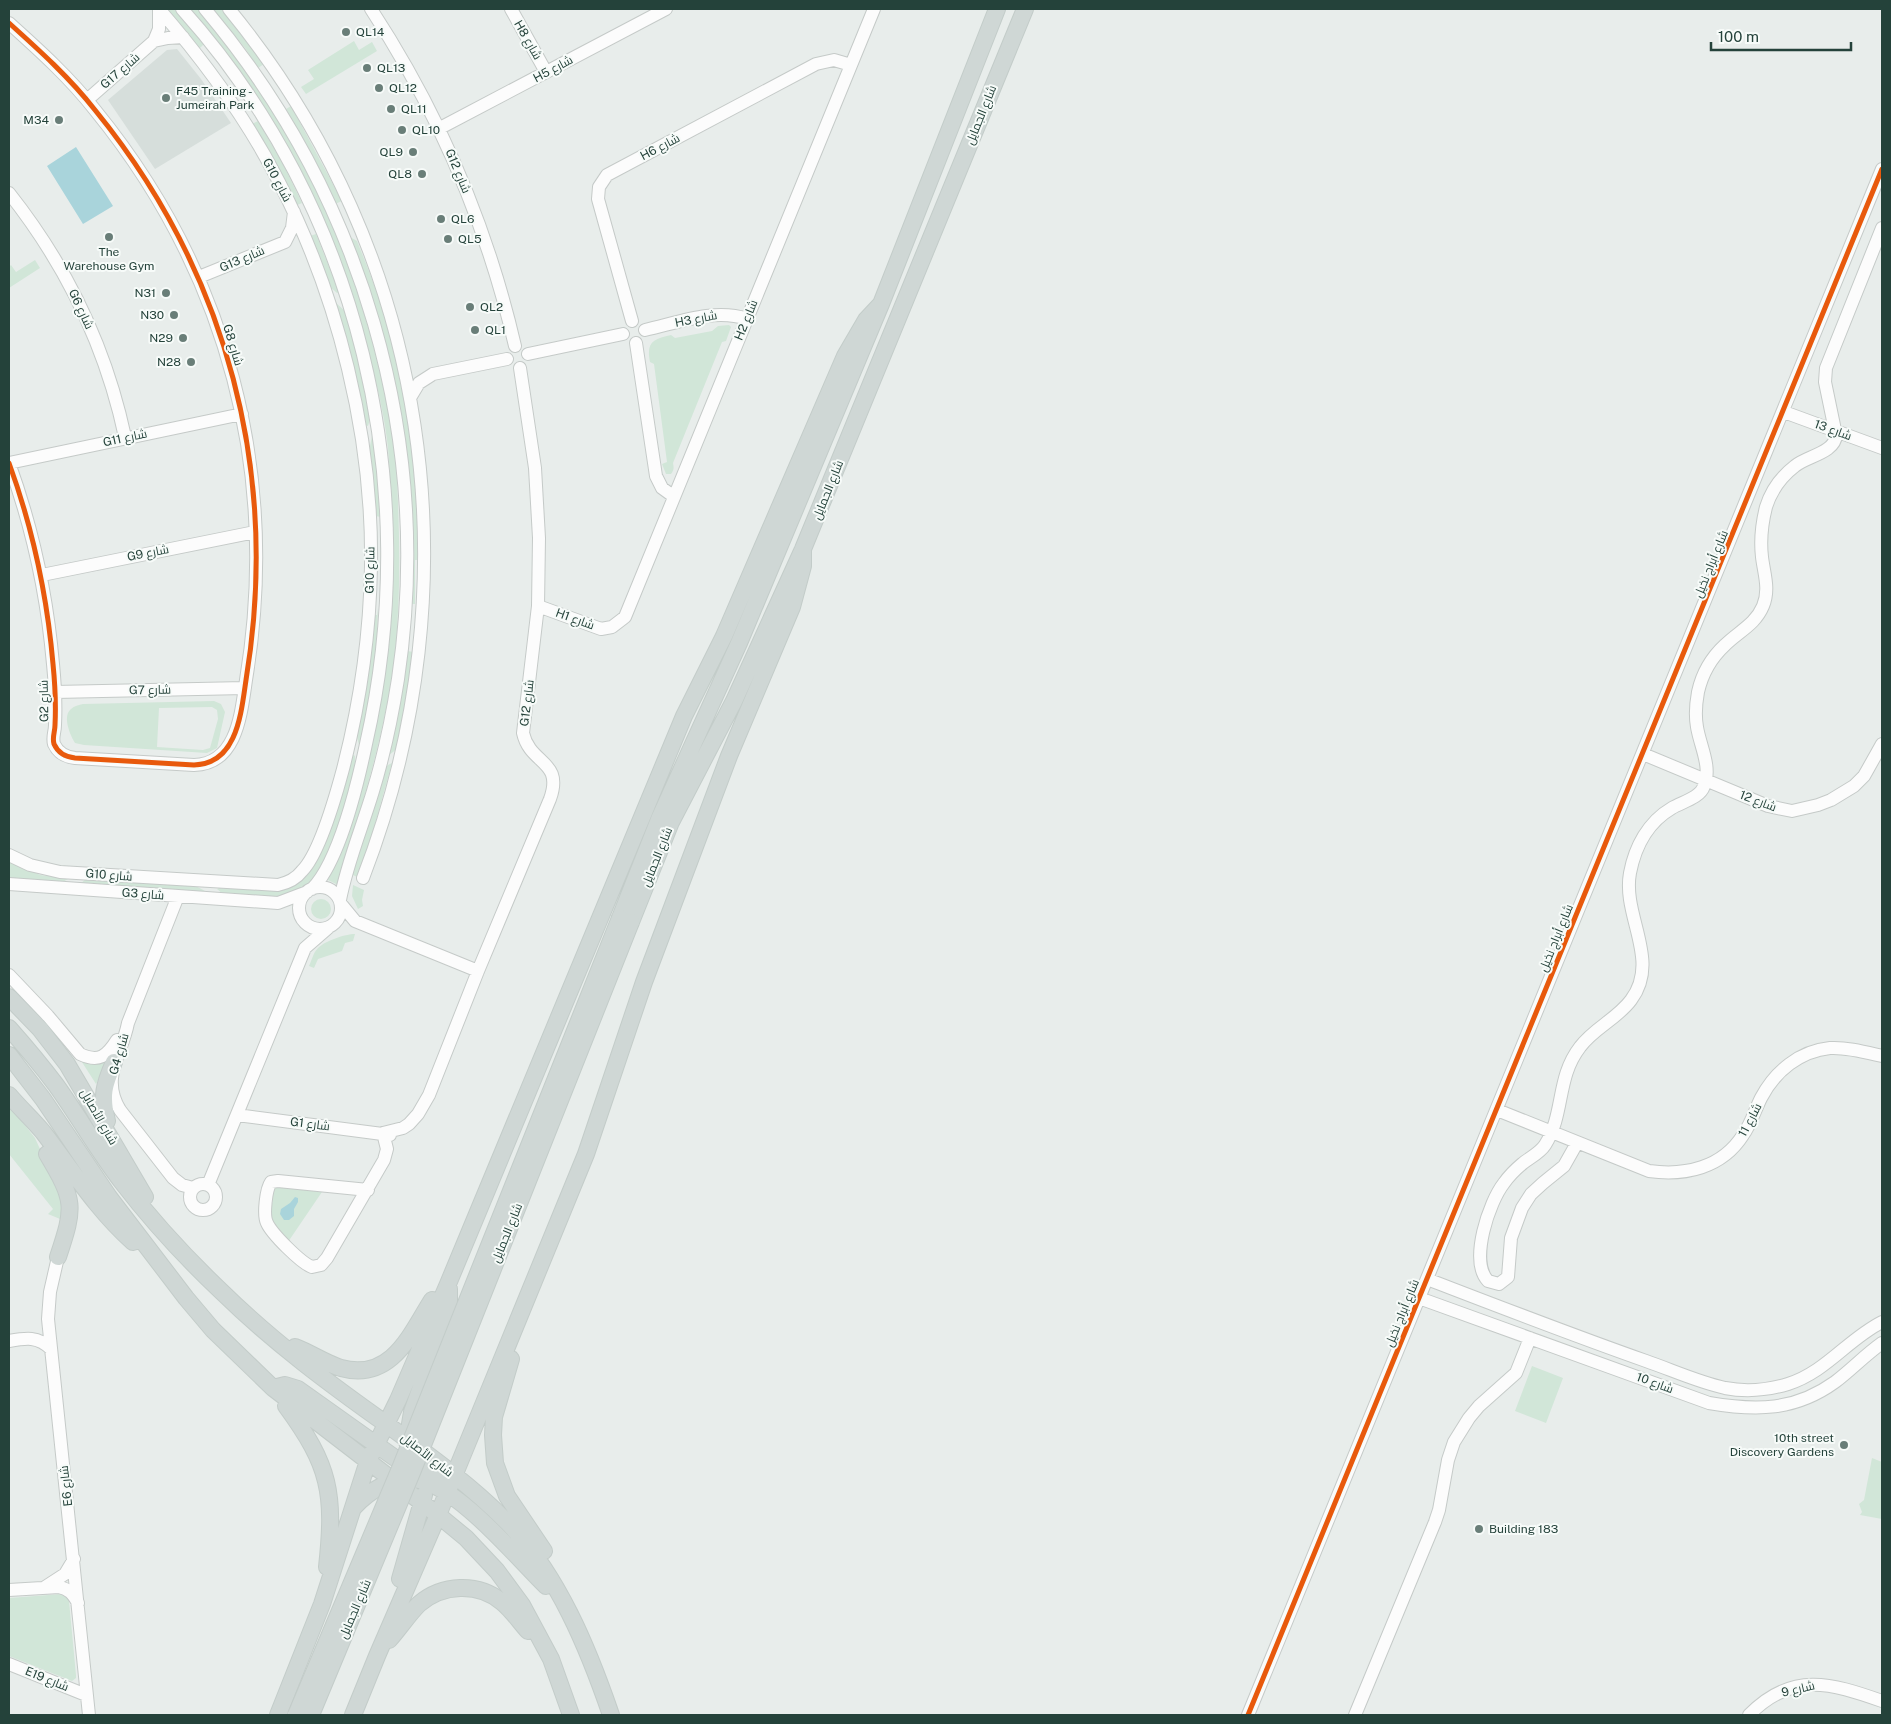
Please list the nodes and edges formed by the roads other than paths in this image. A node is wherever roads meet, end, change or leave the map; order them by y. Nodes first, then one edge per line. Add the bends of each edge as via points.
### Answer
1 (159, 9) edge
2 (182, 9) edge
3 (205, 9) edge
4 (229, 9) edge
5 (371, 9) edge
6 (510, 9) edge
7 (666, 9) edge
8 (874, 9) edge
9 (997, 9) edge
10 (1025, 9) edge
11 (9, 23) edge
12 (183, 37) junction
13 (154, 41) junction
14 (222, 58) junction
15 (851, 65) junction
16 (546, 72) junction
17 (218, 83) junction
18 (87, 100) junction
19 (440, 128) junction
20 (1882, 169) edge
21 (9, 193) edge
22 (294, 211) junction
23 (337, 220) junction
24 (1882, 228) edge
25 (285, 242) junction
26 (366, 244) junction
27 (311, 253) junction
28 (199, 277) junction
29 (324, 289) junction
30 (881, 304) junction
31 (350, 306) junction
32 (747, 319) junction
33 (632, 321) junction
34 (644, 330) junction
35 (623, 334) junction
36 (636, 343) junction
37 (516, 346) junction
38 (528, 354) junction
39 (507, 359) junction
40 (403, 364) junction
41 (520, 368) junction
42 (433, 374) junction
43 (410, 398) junction
44 (1784, 412) junction
45 (242, 414) junction
46 (378, 423) junction
47 (1835, 431) junction
48 (126, 437) junction
49 (361, 441) junction
50 (1882, 448) edge
51 (9, 463) edge
52 (673, 496) junction
53 (255, 532) junction
54 (803, 549) junction
55 (42, 575) junction
56 (538, 606) junction
57 (612, 627) joint
58 (245, 688) junction
59 (55, 692) junction
60 (351, 734) junction
61 (233, 737) joint
62 (1882, 744) edge
63 (402, 753) junction
64 (1643, 754) junction
65 (362, 762) junction
66 (380, 766) junction
67 (1706, 780) junction
68 (9, 855) edge
69 (81, 873) junction
70 (363, 878) dead end
71 (205, 880) junction
72 (9, 884) edge
73 (66, 888) junction
74 (309, 891) junction
75 (178, 896) junction
76 (213, 898) junction
77 (340, 902) junction
78 (278, 903) junction
79 (302, 918) junction
80 (625, 920) junction
81 (355, 921) junction
82 (330, 927) junction
83 (305, 948) junction
84 (478, 971) junction
85 (9, 975) edge
86 (9, 997) edge
87 (128, 1023) junction
88 (9, 1028) edge
89 (9, 1055) edge
90 (1882, 1056) edge
91 (114, 1062) junction
92 (11, 1097) edge
93 (1497, 1110) junction
94 (237, 1115) junction
95 (1551, 1132) junction
96 (383, 1133) junction
97 (110, 1135) junction
98 (1577, 1143) junction
99 (208, 1185) junction
100 (193, 1188) junction
101 (368, 1190) junction
102 (178, 1246) junction
103 (56, 1263) joint
104 (161, 1266) junction
105 (1427, 1279) junction
106 (448, 1284) junction
107 (1419, 1298) junction
108 (1538, 1322) junction
109 (1882, 1322) edge
110 (49, 1327) junction
111 (512, 1332) junction
112 (32, 1334) junction
113 (1518, 1334) junction
114 (9, 1336) edge
115 (1530, 1338) junction
116 (274, 1339) junction
117 (9, 1341) edge
118 (1882, 1343) edge
119 (51, 1349) junction
120 (273, 1388) junction
121 (386, 1425) junction
122 (408, 1443) junction
123 (376, 1445) junction
124 (368, 1462) junction
125 (454, 1476) junction
126 (394, 1481) junction
127 (420, 1483) junction
128 (446, 1494) junction
129 (352, 1510) junction
130 (438, 1515) junction
131 (74, 1559) junction
132 (12, 1588) edge
133 (43, 1588) junction
134 (78, 1603) junction
135 (322, 1604) junction
136 (563, 1604) junction
137 (377, 1656) junction
138 (550, 1659) junction
139 (9, 1664) edge
140 (86, 1695) junction
141 (1882, 1701) edge
142 (89, 1715) edge
143 (278, 1715) edge
144 (296, 1715) edge
145 (311, 1715) edge
146 (353, 1715) edge
147 (571, 1715) edge
148 (611, 1715) edge
149 (1248, 1715) edge
150 (1355, 1715) edge
151 (1749, 1715) edge

1 - 12 street, G10 شارع
1 - 13 street via 159,29
2 - 14 street, G10 شارع
3 - 23 street via 275,102
4 - 26 street via 294,98 345,195
5 - 19 street, G12 شارع
6 - 16 street, H8 شارع
7 - 16 street, H5 شارع
8 - 15 street, H2 شارع
9 - 30 main road, شارع الجمايل
10 - 54 main road, شارع الجمايل
11 - 18 street, G8 شارع
12 - 13 street
12 - 17 street, G10 شارع
13 - 18 street, G17 شارع
14 - 17 street
14 - 31 street, G10 شارع via 264,120 300,183
15 - 32 street, H2 شارع
15 - 33 street, H6 شارع via 834,60 816,64 607,175 599,187 598,199
16 - 19 street, H5 شارع
17 - 22 street, G10 شارع via 262,150
18 - 28 street, G8 شارع via 148,183
19 - 37 street, G12 شارع via 479,221
20 - 44 street, شارع أبراج نخيل
21 - 48 street, G6 شارع via 48,247 71,288 102,357
22 - 25 street via 292,228
22 - 27 street, G10 شارع
23 - 26 street
23 - 66 street via 358,273 383,354 398,428 406,498 403,642
24 - 47 street via 1826,368 1825,382
25 - 27 street
25 - 28 street, G13 شارع
26 - 40 street
27 - 29 street, G10 شارع
28 - 45 street, G8 شارع via 224,348
29 - 31 street
29 - 49 street, G10 شارع via 346,364
30 - 80 main road, شارع الجمايل via 739,642 660,817
30 - 106 main road via 858,332 845,356 732,620 684,716
31 - 46 street, G10 شارع
32 - 34 street, H3 شارع via 718,314
32 - 52 street, H2 شارع
33 - 34 street via 640,323
33 - 35 street via 625,325
34 - 36 street via 643,338
35 - 36 street via 627,341
35 - 38 street
36 - 52 street via 656,476 662,488
37 - 38 street via 524,348
37 - 39 street via 509,350
38 - 41 street via 526,364
39 - 41 street via 511,366
39 - 42 street
40 - 42 street via 418,372
40 - 43 street
41 - 56 street, G12 شارع via 531,430 537,494 540,538
42 - 43 street via 418,383
43 - 63 street via 423,498 425,571 419,650
44 - 47 street, شارع 13
44 - 64 street, شارع أبراج نخيل
45 - 48 street, G11 شارع
45 - 53 street, G8 شارع via 254,489
46 - 49 street
46 - 65 street, G10 شارع via 388,518 386,613 376,693
47 - 50 street, شارع 13
47 - 67 street via 1834,445 1796,466 1774,490 1767,504 1761,539 1767,590 1764,603 1750,626 1713,658 1698,690 1696,726
48 - 51 street, G11 شارع
49 - 60 street, G10 شارع via 367,482 371,573 366,649
51 - 55 street, G2 شارع
52 - 57 street, H2 شارع via 628,610
53 - 55 street, G9 شارع
53 - 58 street, G8 شارع via 255,610
54 - 80 main road, شارع الجمايل via 734,700
54 - 111 main road via 792,607 729,756 644,982 586,1154
55 - 59 street, G2 شارع
56 - 57 street, H1 شارع via 601,629
56 - 84 street, G12 شارع via 523,733 529,748 551,771 554,786
58 - 59 street, G7 شارع
58 - 61 street, G8 شارع
59 - 61 street, G2 شارع via 54,740 58,751 69,758 207,768 220,765 229,756
60 - 65 street
60 - 71 street, G10 شارع via 327,820 302,872 278,885
62 - 67 street, شارع 12 via 1864,776 1854,786 1831,800 1805,809 1792,811 1768,806
63 - 66 street
63 - 70 street
64 - 67 street, شارع 12
64 - 93 street, شارع أبراج نخيل
65 - 74 street, G10 شارع via 333,857 323,876
66 - 77 street via 347,869
67 - 95 street via 1700,793 1654,822 1633,857 1629,897 1643,954 1639,984 1633,998 1618,1015 1581,1045 1571,1060 1562,1083 1558,1113
68 - 69 street, G10 شارع via 44,869
69 - 71 street, G10 شارع
69 - 73 street
71 - 76 street
72 - 73 street, G3 شارع
73 - 75 street, G3 شارع
74 - 77 street via 325,888
74 - 78 street, G3 شارع
74 - 79 street via 300,904
75 - 76 street, G3 شارع
75 - 87 street, G4 شارع
76 - 78 street, G3 شارع
77 - 81 street
77 - 82 street via 338,919
78 - 79 street, G3 شارع
79 - 82 street via 314,928
79 - 83 street
80 - 144 main road, شارع الجمايل, bridge
80 - 145 main road, شارع الجمايل, bridge via 413,1470
81 - 82 street
81 - 84 street
82 - 83 street
83 - 94 street
84 - 96 street, G12 شارع via 418,1114 403,1128
85 - 87 street via 63,1032 74,1049 87,1058 107,1054
86 - 97 main road, شارع الأصايل via 59,1052
87 - 91 street, G4 شارع
88 - 102 main road, شارع الأصايل via 56,1086 122,1181
89 - 104 main road
90 - 98 street, شارع 11 via 1830,1048 1792,1062 1770,1082 1736,1145 1698,1169 1668,1174 1649,1171
91 - 97 main road via 102,1096
91 - 100 street, G4 شارع via 112,1082 117,1104 173,1178
92 - 103 main road via 68,1192 70,1216
92 - 104 main road via 118,1228
93 - 95 street, شارع 11
93 - 105 street, شارع أبراج نخيل
94 - 96 street, G1 شارع
94 - 99 street
95 - 98 street, شارع 11
95 - 98 street via 1544,1146 1504,1183 1492,1203 1484,1225 1481,1248 1484,1277 1493,1284 1508,1277 1511,1238 1522,1208 1531,1194 1564,1166
96 - 101 street via 386,1155
97 - 102 main road, شارع الأصايل
99 - 100 street
99 - 100 street via 216,1196 215,1202 206,1210 199,1210 190,1201
101 - 101 street via 272,1182 268,1187 266,1221 304,1262 316,1267 327,1258
102 - 116 main road, شارع الأصايل via 221,1292
103 - 110 street, E6 شارع via 50,1292
104 - 120 main road via 213,1330
105 - 107 street, شارع أبراج نخيل
105 - 108 street, شارع 10
106 - 116 main road via 432,1301 404,1347 379,1366 358,1370 343,1368
106 - 121 main road
106 - 122 main road via 449,1310 412,1412
107 - 113 street, شارع 10
107 - 149 street, شارع أبراج نخيل
108 - 109 street, شارع 10 via 1710,1384 1740,1390 1774,1387 1808,1376
108 - 113 street via 1516,1321 1513,1327
110 - 112 street
110 - 119 street, E6 شارع
111 - 125 main road
111 - 136 main road via 512,1355 494,1417 495,1463 507,1496 543,1549
112 - 114 street
112 - 117 street
112 - 119 street
113 - 115 street, شارع 10
115 - 118 street, شارع 10 via 1710,1404 1741,1409 1761,1409 1808,1398 1833,1383
115 - 150 street via 1516,1373 1479,1406 1454,1442 1435,1522
116 - 121 main road, شارع الأصايل
119 - 131 street, E6 شارع
120 - 123 main road via 298,1389
120 - 124 main road
120 - 135 main road via 306,1432 324,1470 329,1490 330,1532
121 - 122 main road, شارع الأصايل
121 - 123 main road
122 - 125 main road, شارع الأصايل
122 - 127 main road
123 - 124 main road
123 - 127 main road via 395,1458
124 - 126 main road
124 - 129 main road
125 - 127 main road
125 - 128 main road
125 - 136 main road, شارع الأصايل via 509,1524 545,1571
126 - 127 main road
126 - 127 main road
126 - 129 main road via 371,1492
127 - 128 main road
127 - 130 main road
127 - 137 main road
128 - 130 main road
128 - 136 main road via 489,1528
129 - 135 main road
130 - 137 main road
130 - 138 main road via 466,1538 497,1571 522,1605
131 - 133 street via 65,1574
131 - 134 street, E6 شارع
132 - 133 street
133 - 134 street via 66,1589
134 - 140 street, E6 شارع
135 - 143 main road
136 - 148 main road, شارع الأصايل
137 - 138 main road via 418,1605 429,1597 442,1591 471,1588 501,1600
137 - 146 main road
138 - 147 main road
139 - 140 street, E19 شارع
140 - 142 street, E6 شارع
141 - 151 street, شارع 9 via 1840,1686 1817,1684 1775,1695

